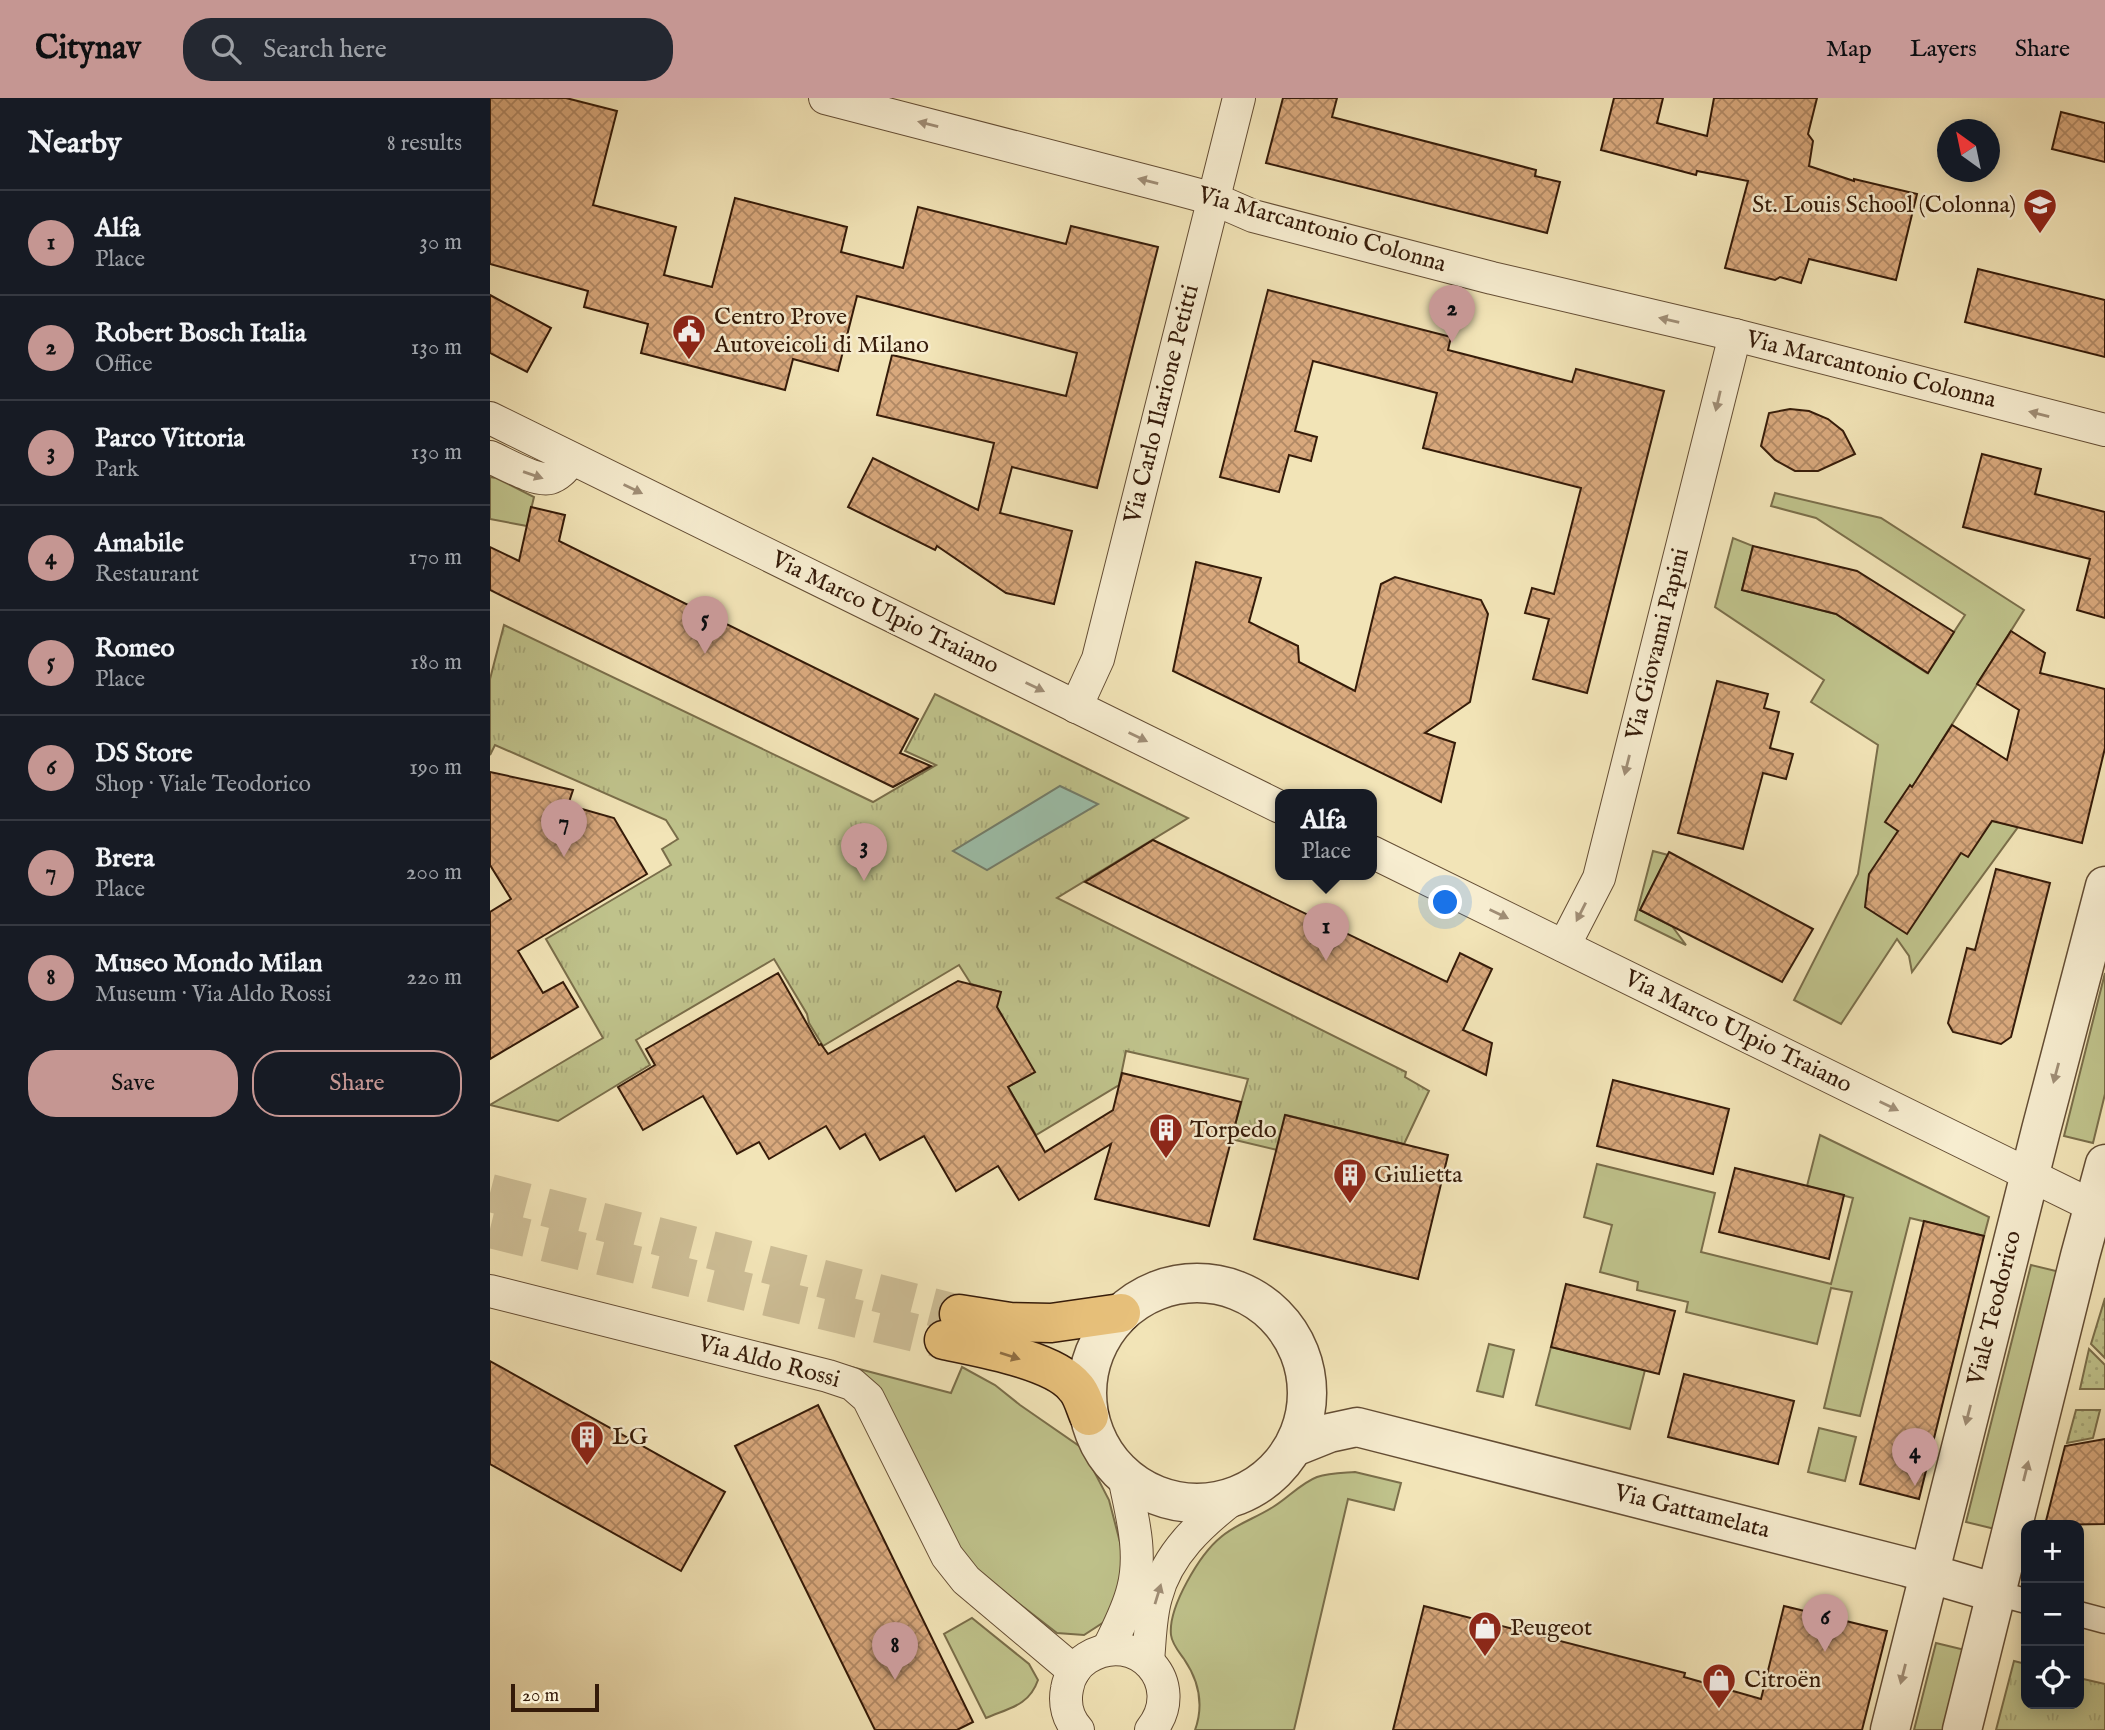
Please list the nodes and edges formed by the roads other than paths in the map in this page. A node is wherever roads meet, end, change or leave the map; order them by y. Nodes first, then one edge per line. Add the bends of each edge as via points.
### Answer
1 (825, 98) edge
2 (1239, 98) edge
3 (1214, 199) junction
4 (1735, 335) junction
5 (490, 418) edge
6 (2105, 430) edge
7 (490, 457) edge
8 (572, 459) junction
9 (1076, 707) junction
10 (1275, 805) edge
11 (1377, 855) edge
12 (2105, 886) edge
13 (1564, 946) junction
14 (2105, 1164) edge
15 (2029, 1175) junction
16 (2099, 1209) edge
17 (490, 1291) edge
18 (1121, 1313) junction
19 (1308, 1381) junction
20 (1089, 1416) junction
21 (1357, 1427) junction
22 (1294, 1447) junction
23 (1124, 1476) junction
24 (1235, 1497) junction
25 (1928, 1573) junction
26 (2011, 1597) edge
27 (2084, 1615) edge
28 (2105, 1621) edge
29 (1108, 1649) junction
30 (1148, 1661) junction
31 (1074, 1671) junction
32 (1078, 1730) edge
33 (1152, 1730) edge
34 (1890, 1730) edge
35 (1962, 1730) edge

3 -> 1 street, Via Marcantonio Colonna
2 - 3 street, Via Carlo Ilarione Petitti
4 -> 3 street, Via Marcantonio Colonna via 1253,216
3 - 9 street, Via Carlo Ilarione Petitti via 1098,659
6 -> 4 street, Via Marcantonio Colonna
4 -> 13 street, Via Giovanni Papini via 1599,878
5 - 8 street, Via Marco Ulpio Traiano
7 -> 8 street via 540,479 561,472
8 -> 9 street, Via Marco Ulpio Traiano
9 -> 10 street, Via Marco Ulpio Traiano
11 -> 13 street, Via Marco Ulpio Traiano
12 -> 15 street, Viale Teodorico
13 -> 15 street, Via Marco Ulpio Traiano
14 - 16 street
15 - 16 street, Via Marco Ulpio Traiano
15 -> 25 street, Viale Teodorico
26 -> 16 street via 2080,1256
17 - 31 street, Via Aldo Rossi via 852,1384 868,1398 956,1569
18 - 19 street via 1150,1292 1184,1282 1219,1283 1252,1296 1280,1318 1299,1347
18 - 20 street via 1103,1335 1091,1361
18 -> 20 highway via 1051,1323 951,1327 1059,1373 1076,1387
19 - 21 street, Via Gattamelata
19 - 22 street via 1306,1416
20 - 23 street via 1102,1448
21 - 22 street, Via Gattamelata
21 - 25 street, Via Gattamelata
22 - 24 street via 1279,1468
23 - 24 street via 1149,1492 1177,1501 1206,1503
23 - 29 street via 1138,1564 1128,1604
30 -> 24 street via 1155,1598 1169,1565 1198,1528
25 - 26 street, Via Gattamelata
25 -> 34 street, Viale Teodorico
26 - 35 street
27 - 28 street
29 - 30 street via 1136,1653
29 - 31 street via 1083,1660
30 - 33 street via 1164,1690 1164,1706
31 - 32 street via 1065,1698

